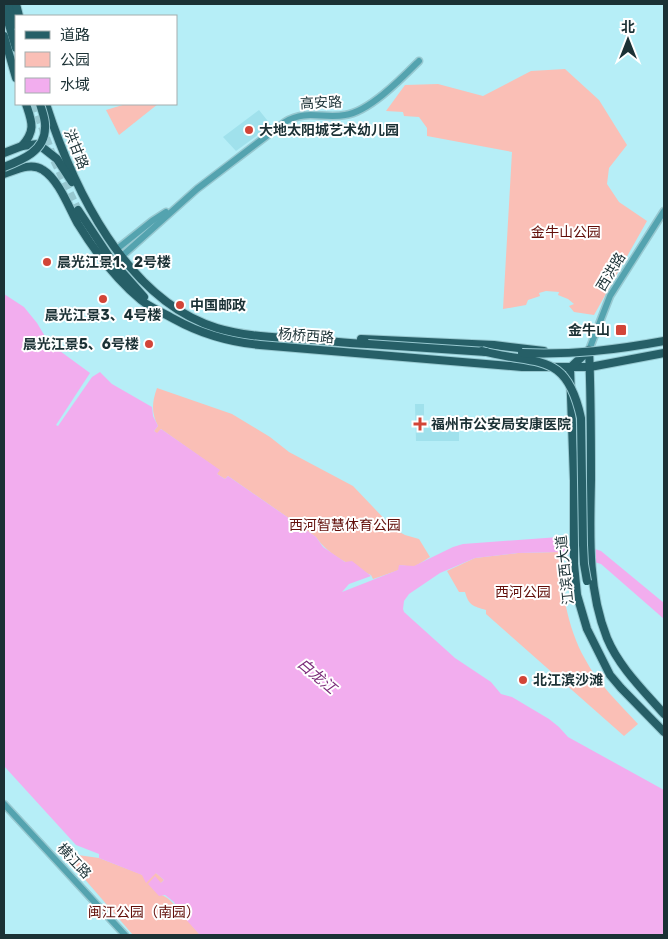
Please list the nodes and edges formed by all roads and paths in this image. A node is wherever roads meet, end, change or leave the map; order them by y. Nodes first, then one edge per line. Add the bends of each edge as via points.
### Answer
1 (10, 4) edge
2 (4, 8) edge
3 (15, 22) edge
4 (4, 36) edge
5 (15, 45) edge
6 (419, 61) dead end
7 (15, 74) edge
8 (26, 105) edge
9 (40, 105) edge
10 (46, 105) edge
11 (31, 118) junction
12 (51, 120) junction
13 (22, 146) junction
14 (4, 153) edge
15 (4, 167) edge
16 (4, 174) edge
17 (86, 202) junction
18 (176, 207) junction
19 (78, 210) tunnel mouth
20 (664, 211) edge
21 (117, 249) junction
22 (122, 256) junction
23 (174, 319) junction
24 (302, 339) junction
25 (664, 340) edge
26 (589, 350) junction
27 (482, 351) junction
28 (664, 353) edge
29 (590, 367) junction
30 (570, 368) junction
31 (597, 608) junction
32 (591, 638) junction
33 (607, 639) junction
34 (664, 714) edge
35 (664, 732) edge
36 (4, 804) edge
37 (125, 935) edge

1 - 3 main road
2 - 5 main road
4 - 7 main road
6 - 18 street, 高安路 via 396,85 357,111 346,115 301,115 287,121
8 - 11 main road
9 - 15 main road, bridge via 45,128 41,142 32,153
10 - 12 main road, 洪甘路
11 - 12 main road via 37,126 45,126
11 - 13 main road via 32,132
12 - 17 main road, 洪甘路
13 - 14 main road
13 - 17 main road via 38,144 58,159
16 - 23 main road, 杨桥西路 via 39,167 46,172 112,270 142,301
17 - 21 main road, 杨桥西路
18 - 21 street, 高安路 via 152,221
18 - 22 street, 高安路
19 - 23 main road via 112,261 141,295
20 - 26 street, 西洪路 via 610,296
21 - 22 main road, 杨桥西路
22 - 24 main road, 杨桥西路 via 155,292 193,318 240,334
23 - 30 main road, 杨桥西路 via 194,330 243,343 466,364
24 - 26 main road via 377,339 547,351
24 - 27 main road, 杨桥西路, bridge
25 - 26 main road
25 - 27 main road, 杨桥西路, bridge via 593,353
26 - 29 main road, 江滨西大道
26 - 30 main road
27 - 31 main road, bridge via 549,364 566,378 577,399 581,418 584,564
28 - 29 main road, 杨桥西路
29 - 30 main road, 杨桥西路
29 - 31 main road, 江滨西大道 via 591,566
30 - 32 main road, 江滨西大道 via 574,564 578,595
31 - 33 main road, 江滨西大道
32 - 33 main road via 600,645
32 - 35 main road, 江滨西大道 via 620,688
33 - 34 main road, 江滨西大道 via 626,671
36 - 37 street, 横江路

